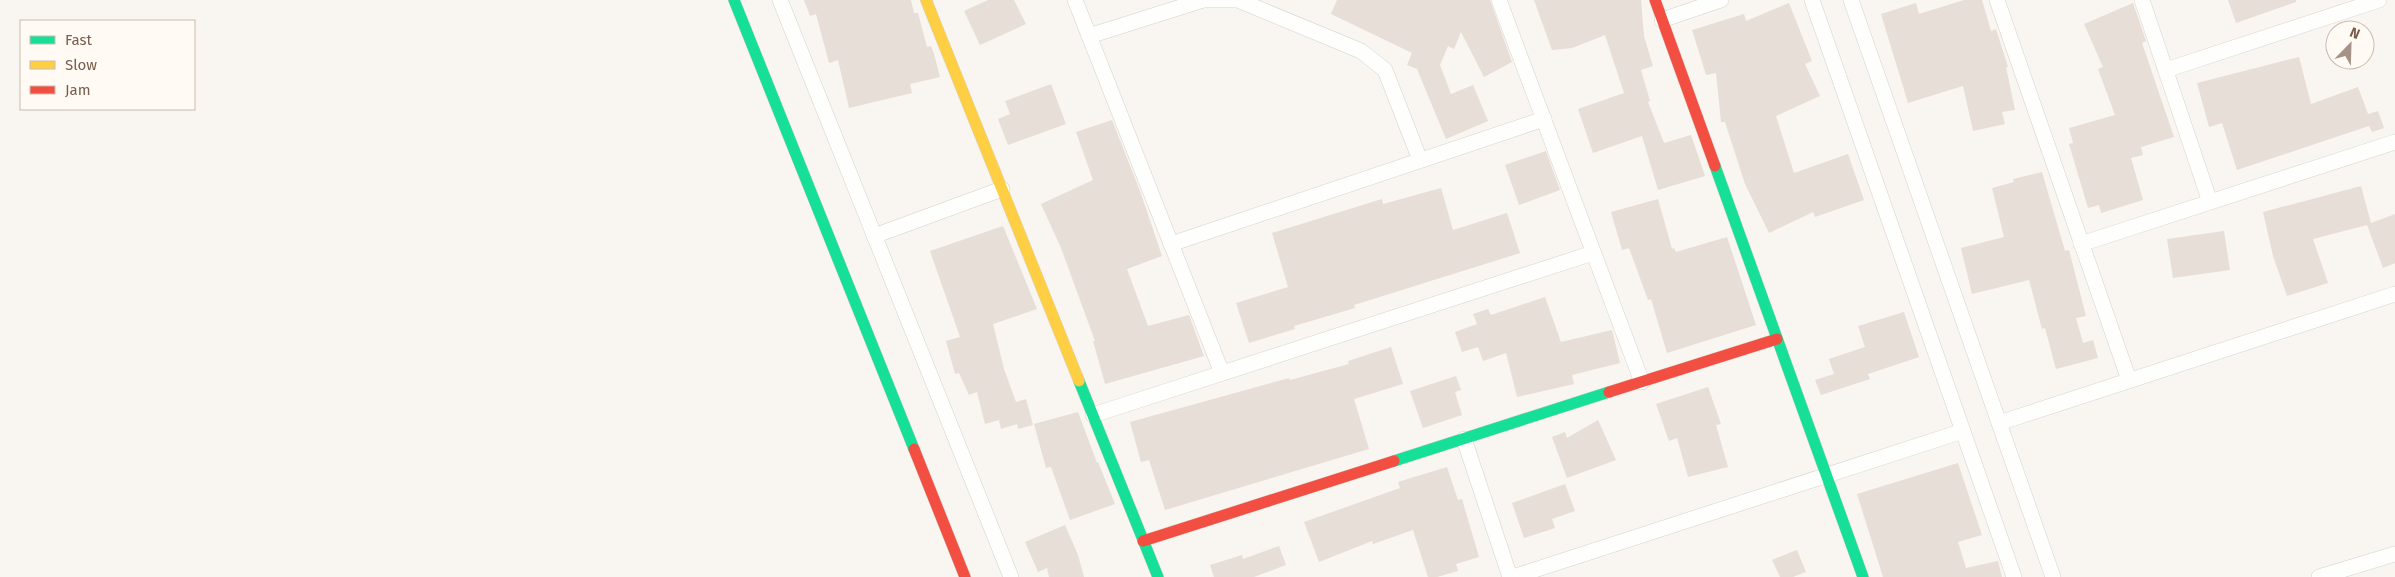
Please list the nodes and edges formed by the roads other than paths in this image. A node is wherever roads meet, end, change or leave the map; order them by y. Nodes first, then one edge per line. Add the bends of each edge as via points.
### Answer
1 (734, 0) edge
2 (780, 0) edge
3 (926, 0) edge
4 (1075, 0) edge
5 (1499, 0) edge
6 (1655, 0) edge
7 (1721, 0) edge
8 (1812, 0) edge
9 (1851, 0) edge
10 (1996, 0) edge
11 (2142, 0) edge
12 (2379, 0) edge
13 (1662, 20) junction
14 (1089, 36) junction
15 (2166, 70) junction
16 (1544, 119) junction
17 (2395, 142) edge
18 (1420, 160) junction
19 (1002, 189) junction
20 (2210, 202) junction
21 (874, 236) junction
22 (1171, 244) junction
23 (2081, 244) junction
24 (1594, 253) junction
25 (2395, 294) edge
26 (1777, 339) junction
27 (1222, 373) junction
28 (2129, 380) junction
29 (1642, 382) junction
30 (1093, 415) junction
31 (1999, 423) junction
32 (1963, 431) junction
33 (1464, 439) junction
34 (1826, 476) junction
35 (1143, 541) junction
36 (2395, 554) edge
37 (965, 577) edge
38 (1011, 577) edge
39 (1158, 577) edge
40 (1511, 577) edge
41 (1863, 577) edge
42 (2014, 577) edge
43 (2053, 577) edge
44 (2319, 577) edge

1 - 37 street
2 - 21 street
3 - 19 street
4 - 14 street
5 - 16 street
6 - 13 street
7 - 13 street
8 - 32 street
9 - 31 street
10 - 23 street
11 - 15 street
12 - 15 street
13 - 26 street
14 - 18 street via 1203,0 1238,0 1360,51 1385,70
14 - 22 street
15 - 20 street
16 - 18 street
16 - 24 street
17 - 20 street
18 - 22 street
19 - 21 street
19 - 30 street
20 - 23 street
21 - 38 street
22 - 27 street
23 - 28 street
24 - 27 street
24 - 29 street
25 - 28 street
26 - 29 street
26 - 34 street
27 - 30 street
28 - 31 street
29 - 33 street
30 - 35 street
31 - 43 street
32 - 34 street
32 - 42 street
33 - 35 street
33 - 40 street
34 - 40 street
34 - 41 street
35 - 39 street
36 - 44 street

